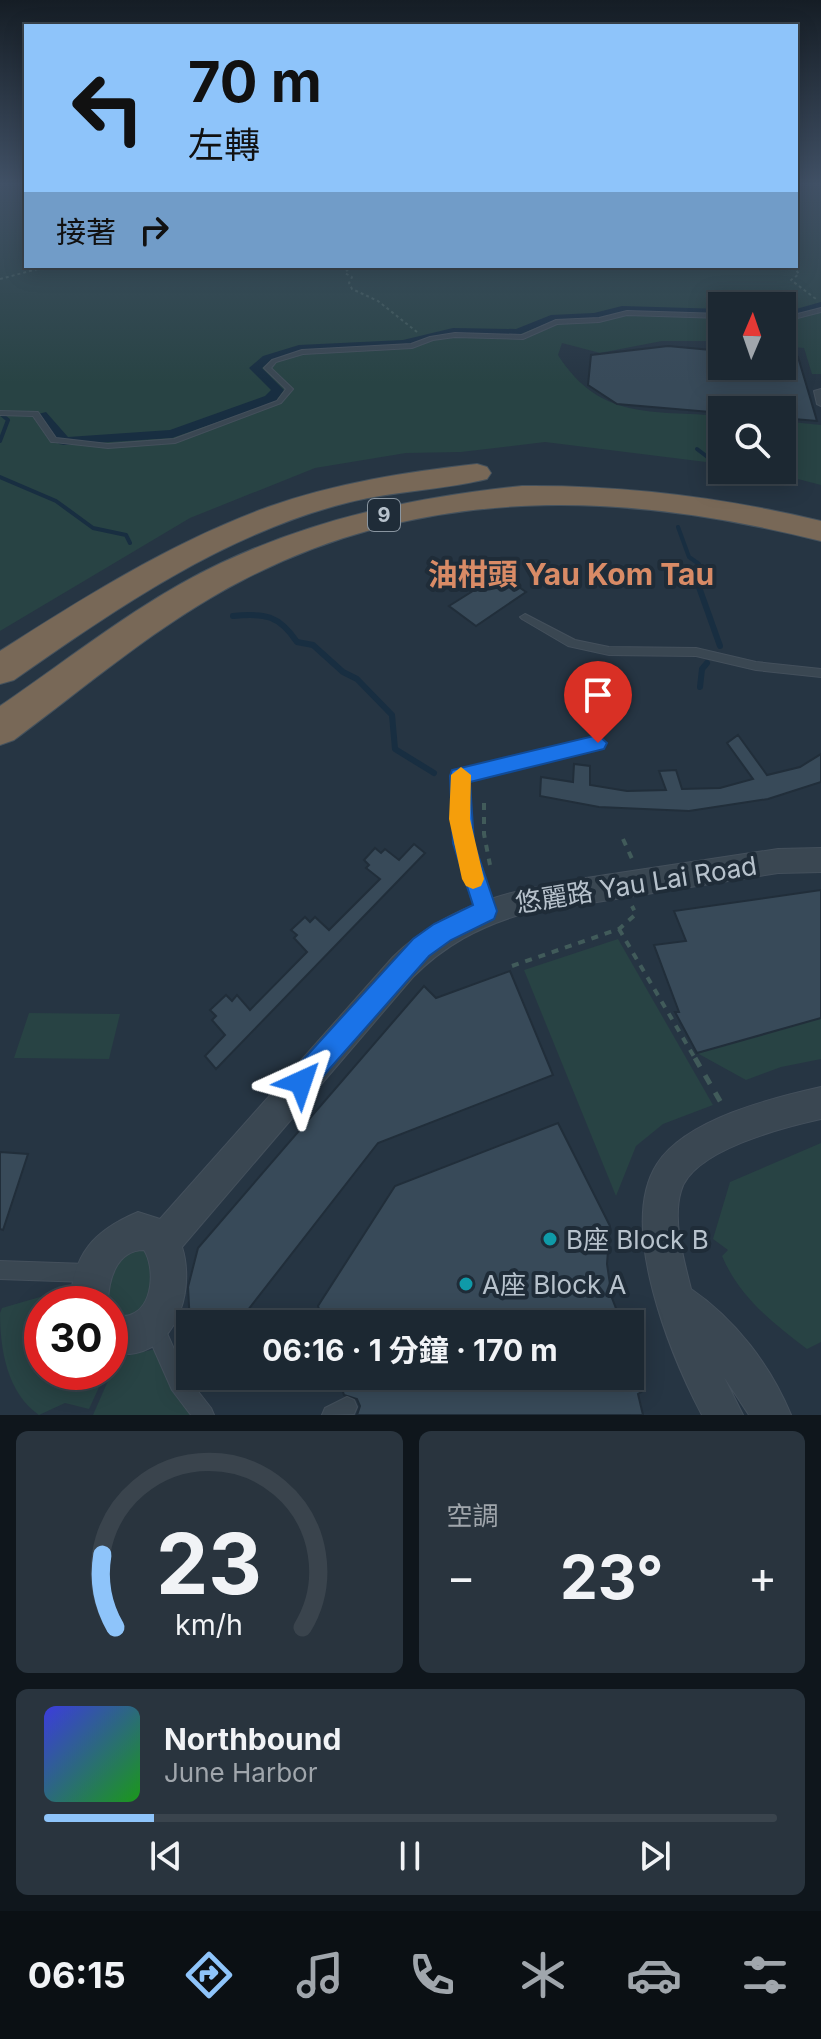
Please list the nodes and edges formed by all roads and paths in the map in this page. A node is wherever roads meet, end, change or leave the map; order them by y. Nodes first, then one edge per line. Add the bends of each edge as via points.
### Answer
1 (41, 268) edge
2 (349, 268) edge
3 (794, 268) edge
4 (0, 279) edge
5 (821, 302) edge
6 (821, 310) edge
7 (708, 316) edge
8 (796, 316) edge
9 (426, 335) dead end
10 (821, 391) edge
11 (821, 404) edge
12 (0, 413) edge
13 (821, 507) edge
14 (821, 531) edge
15 (525, 617) dead end
16 (0, 670) edge
17 (821, 673) edge
18 (0, 728) edge
19 (598, 743) dead end
20 (484, 803) dead end
21 (623, 839) dead end
22 (821, 860) edge
23 (490, 865) dead end
24 (636, 868) dead end
25 (632, 906) dead end
26 (486, 911) junction
27 (619, 929) junction
28 (512, 966) dead end
29 (821, 1103) edge
30 (723, 1106) dead end
31 (163, 1242) junction
32 (0, 1270) edge
33 (81, 1286) edge
34 (92, 1286) edge
35 (678, 1303) junction
36 (152, 1321) junction
37 (128, 1335) edge
38 (204, 1415) edge
39 (723, 1415) edge
40 (771, 1415) edge

1 - 4 path
2 - 9 path via 345,273 352,277 352,289
3 - 5 path via 799,274 791,280 794,286
6 - 8 lane
7 - 12 lane via 627,313 556,322 523,337 455,335 412,346 302,352 267,368 290,389 279,402 175,441 61,444 35,414
10 - 11 lane
13 - 16 highway, 9 via 704,483 600,472 495,471 386,484 276,513 200,545 124,587
14 - 18 highway, 9 via 726,509 601,494 504,496 393,513 315,534 229,573 164,612
15 - 17 lane via 572,643 609,651 696,652 747,665
19 - 26 lane via 459,776 463,843
20 - 23 path
21 - 24 path
22 - 26 street, 悠麗路 Yau Lai Road via 778,861 652,880
25 - 27 path via 636,914
26 - 31 street, 悠麗路 Yau Lai Road via 421,947
27 - 28 path
27 - 30 path
29 - 35 street via 778,1112 700,1146 667,1178 661,1217
31 - 34 street via 143,1232 121,1237 100,1258
31 - 36 street via 171,1279
32 - 33 lane
35 - 39 street via 695,1361
35 - 40 street via 697,1316 747,1372
36 - 37 street
36 - 38 lane via 179,1383

